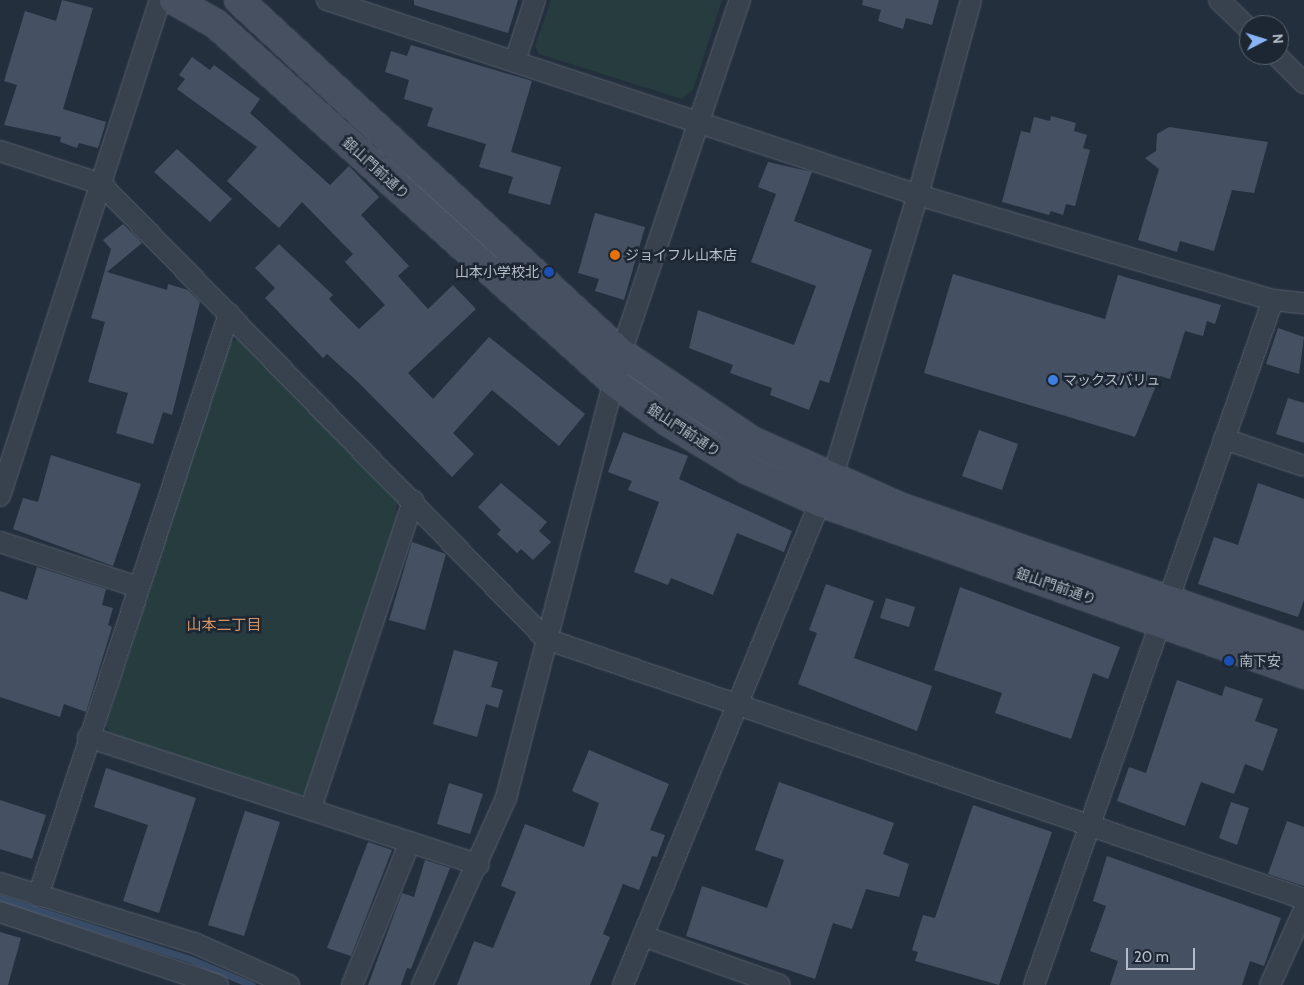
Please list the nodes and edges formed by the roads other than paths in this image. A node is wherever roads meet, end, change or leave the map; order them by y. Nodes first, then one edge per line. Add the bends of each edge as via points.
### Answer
1 (160, 0) edge
2 (174, 0) edge
3 (327, 0) edge
4 (534, 0) edge
5 (740, 0) edge
6 (971, 0) edge
7 (1219, 0) edge
8 (248, 3) edge
9 (1239, 19) edge
10 (515, 61) junction
11 (1286, 65) edge
12 (1304, 83) edge
13 (698, 124) junction
14 (0, 151) edge
15 (101, 184) junction
16 (918, 195) junction
17 (1273, 300) junction
18 (1304, 303) edge
19 (229, 314) junction
20 (621, 353) junction
21 (615, 383) junction
22 (1224, 439) junction
23 (1304, 466) edge
24 (826, 490) junction
25 (0, 496) edge
26 (413, 501) junction
27 (0, 542) edge
28 (138, 587) junction
29 (1162, 611) junction
30 (546, 639) junction
31 (1304, 647) edge
32 (1304, 674) edge
33 (739, 706) junction
34 (88, 737) junction
35 (311, 808) junction
36 (1089, 825) junction
37 (410, 842) junction
38 (478, 865) junction
39 (0, 883) edge
40 (38, 896) junction
41 (1304, 899) edge
42 (1304, 910) edge
43 (0, 912) edge
44 (643, 936) junction
45 (183, 978) edge
46 (218, 985) edge
47 (289, 985) edge
48 (352, 985) edge
49 (422, 985) edge
50 (623, 985) edge
51 (780, 985) edge
52 (1034, 985) edge
53 (1270, 985) edge

1 - 15 street
2 - 21 street, 銀山門前通り via 216,24
3 - 10 street
4 - 10 street
5 - 13 street
6 - 16 street
7 - 9 street
8 - 20 street, 銀山門前通り
10 - 13 street
11 - 12 street
13 - 16 street
13 - 20 street
14 - 15 street
15 - 19 street
15 - 25 street
16 - 17 street
16 - 24 street
17 - 18 street
17 - 22 street
19 - 26 street
19 - 28 street
20 - 21 street
20 - 24 street, 銀山門前通り
21 - 24 street, 銀山門前通り via 667,421 748,470
21 - 30 street
22 - 23 street
22 - 29 street
24 - 29 street, 銀山門前通り
24 - 33 street
26 - 30 street
26 - 35 street
27 - 28 street
28 - 34 street
29 - 31 street, 銀山門前通り
29 - 32 street, 銀山門前通り
29 - 36 street
30 - 33 street
30 - 38 street via 506,798
33 - 36 street
33 - 44 street
34 - 35 street
34 - 40 street
35 - 37 street
36 - 41 street
36 - 52 street
37 - 38 street
37 - 48 street
38 - 49 street
39 - 40 street
40 - 47 street via 194,943
42 - 53 street
43 - 45 street
44 - 50 street
44 - 51 street
45 - 46 street

